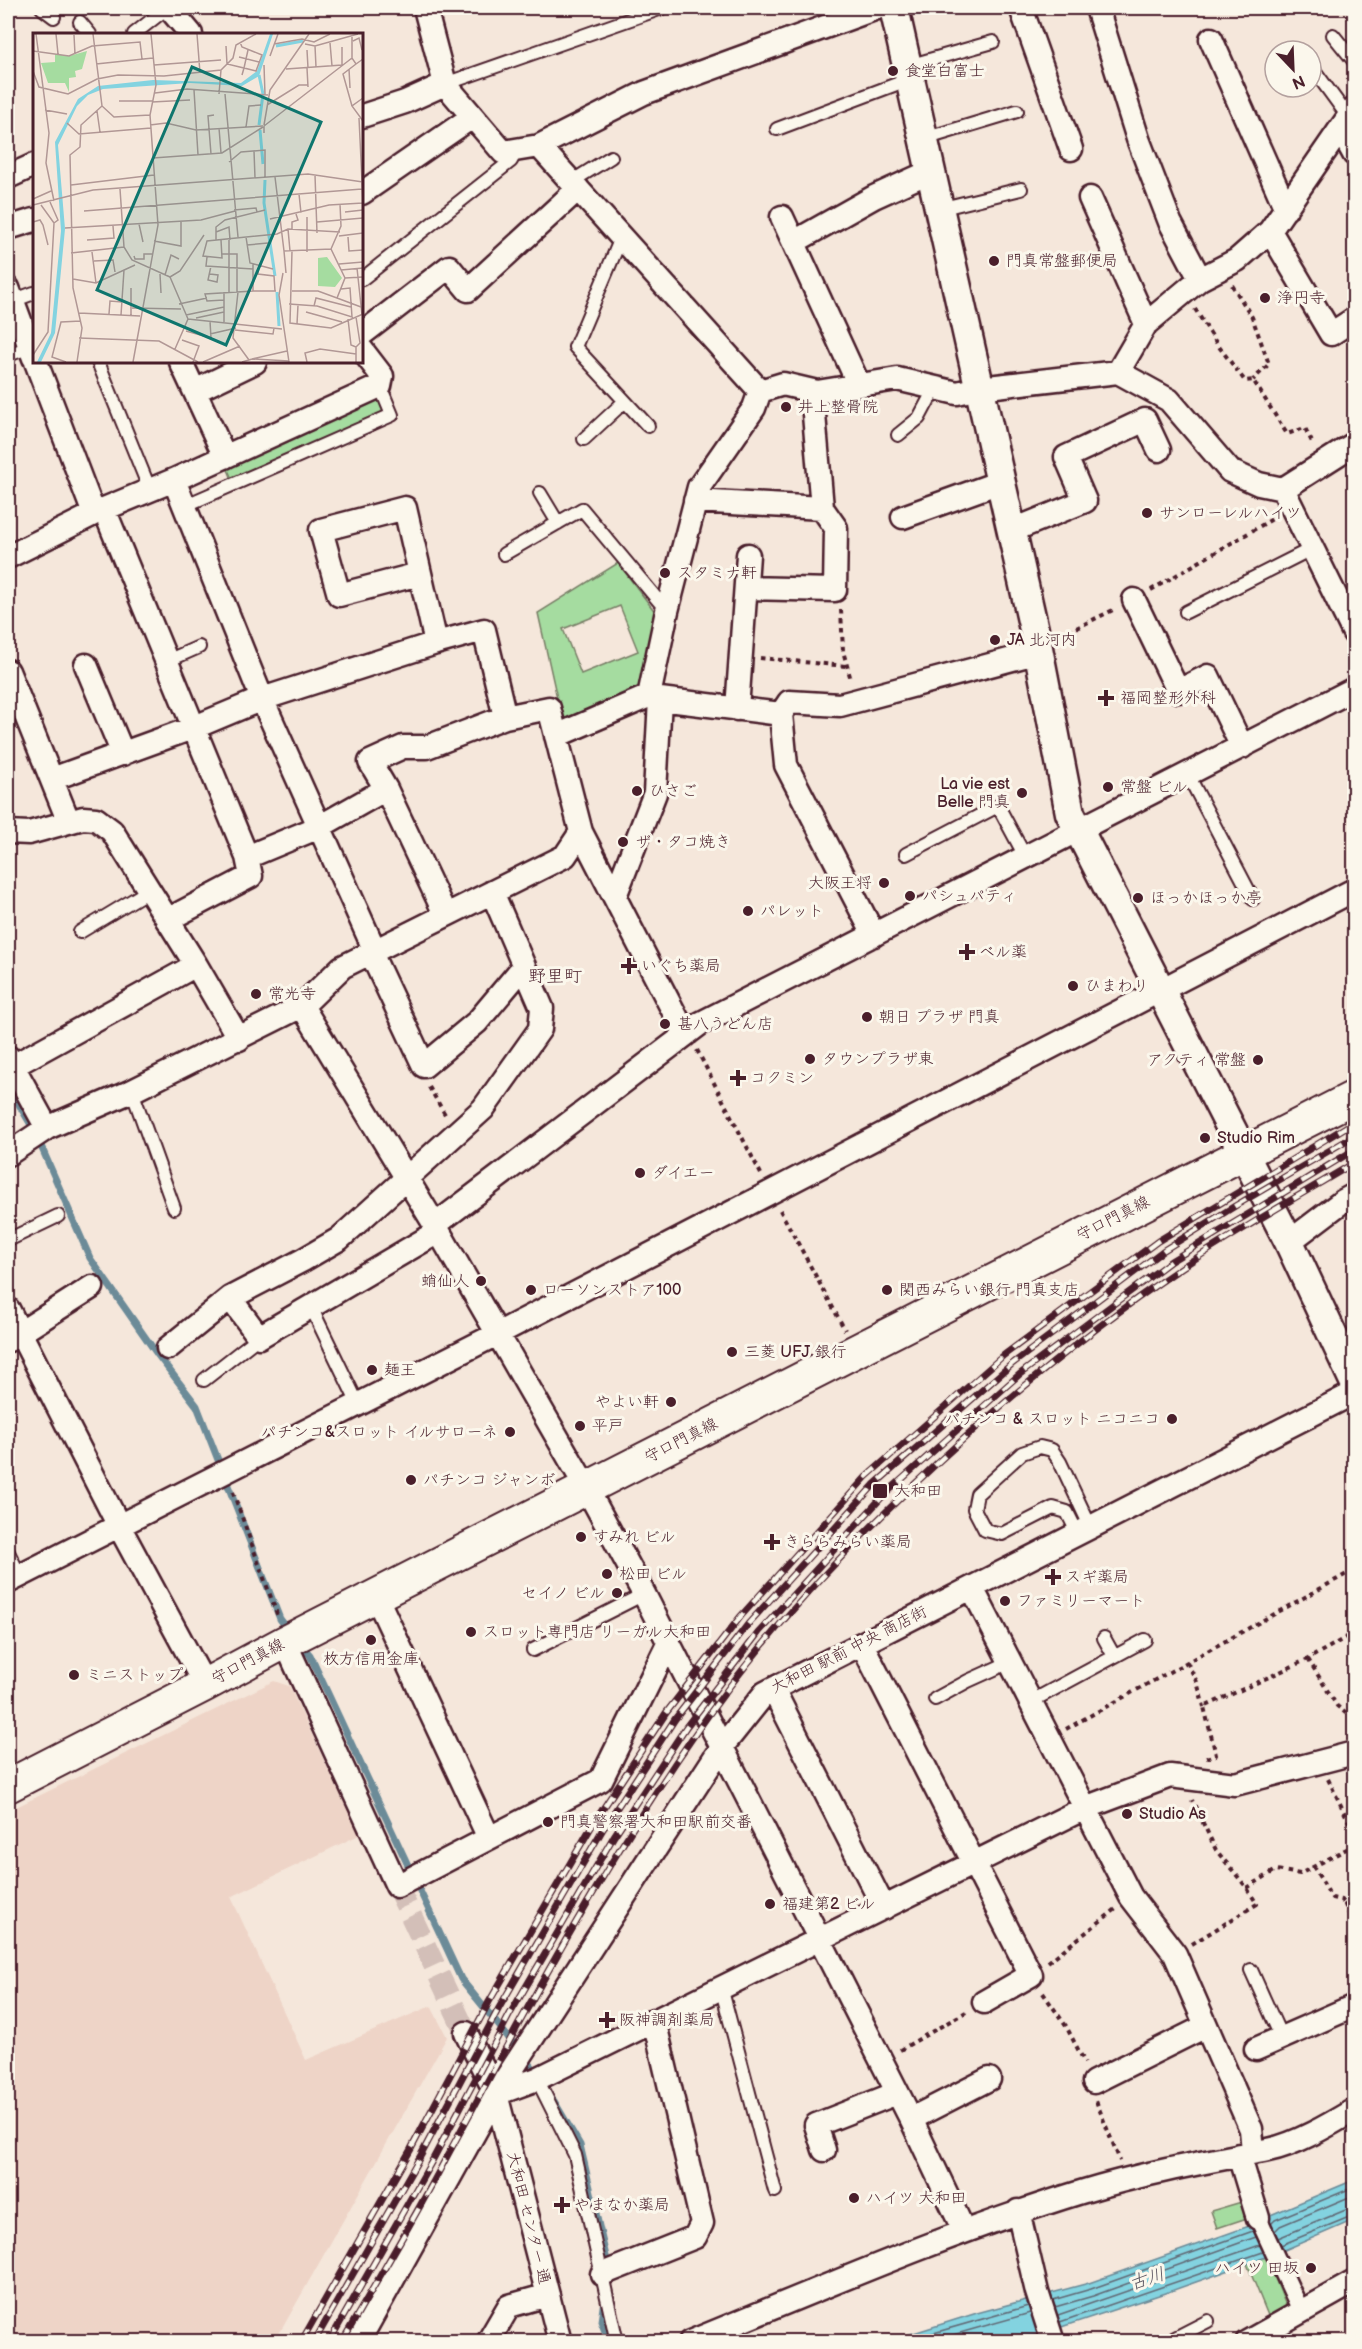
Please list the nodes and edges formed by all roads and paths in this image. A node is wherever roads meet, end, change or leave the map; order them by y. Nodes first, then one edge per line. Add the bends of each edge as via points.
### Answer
1 (42, 8) edge
2 (168, 8) edge
3 (425, 8) edge
4 (662, 8) edge
5 (877, 8) edge
6 (894, 8) edge
7 (1021, 8) edge
8 (1097, 8) edge
9 (54, 17) dead end
10 (80, 22) dead end
11 (89, 33) edge
12 (135, 33) edge
13 (190, 33) edge
14 (1333, 35) dead end
15 (1211, 39) dead end
16 (993, 42) dead end
17 (1354, 61) edge
18 (909, 73) junction
19 (1323, 83) edge
20 (444, 84) junction
21 (405, 102) junction
22 (1017, 111) dead end
23 (363, 116) edge
24 (472, 117) junction
25 (1348, 119) edge
26 (777, 129) dead end
27 (363, 131) edge
28 (924, 139) junction
29 (528, 148) junction
30 (1071, 149) dead end
31 (1354, 154) edge
32 (611, 157) dead end
33 (33, 165) edge
34 (931, 171) junction
35 (8, 177) edge
36 (575, 185) junction
37 (1022, 189) dead end
38 (363, 192) edge
39 (1090, 198) dead end
40 (939, 209) junction
41 (1286, 209) junction
42 (782, 217) dead end
43 (33, 220) edge
44 (8, 228) edge
45 (1270, 231) junction
46 (621, 238) junction
47 (794, 242) junction
48 (1222, 268) junction
49 (363, 278) edge
50 (1192, 286) junction
51 (33, 293) edge
52 (10, 294) edge
53 (1354, 319) edge
54 (1146, 324) junction
55 (363, 333) edge
56 (363, 351) edge
57 (33, 352) edge
58 (8, 355) edge
59 (33, 355) edge
60 (37, 363) edge
61 (98, 363) edge
62 (182, 363) edge
63 (253, 363) edge
64 (1118, 372) junction
65 (1253, 380) junction
66 (859, 385) junction
67 (380, 386) junction
68 (935, 388) junction
69 (979, 388) junction
70 (195, 391) junction
71 (812, 391) junction
72 (759, 392) junction
73 (625, 401) junction
74 (648, 426) dead end
75 (898, 435) dead end
76 (584, 439) dead end
77 (1354, 444) edge
78 (1159, 450) dead end
79 (225, 457) junction
80 (1324, 463) junction
81 (174, 480) junction
82 (1000, 482) junction
83 (150, 490) junction
84 (540, 494) dead end
85 (1287, 498) junction
86 (695, 501) junction
87 (184, 506) junction
88 (822, 508) junction
89 (99, 511) junction
90 (903, 517) dead end
91 (558, 523) junction
92 (1011, 531) junction
93 (1311, 549) junction
94 (504, 554) dead end
95 (748, 555) dead end
96 (8, 557) edge
97 (419, 574) junction
98 (746, 588) junction
99 (835, 590) junction
100 (1134, 600) junction
101 (667, 611) junction
102 (1186, 612) dead end
103 (1354, 633) edge
104 (436, 643) junction
105 (199, 647) dead end
106 (1038, 649) junction
107 (741, 656) junction
108 (167, 661) junction
109 (86, 665) dead end
110 (846, 666) junction
111 (8, 671) edge
112 (1354, 689) edge
113 (654, 698) junction
114 (262, 699) junction
115 (858, 700) junction
116 (737, 709) junction
117 (781, 714) junction
118 (505, 717) junction
119 (195, 728) junction
120 (556, 736) junction
121 (1242, 747) junction
122 (123, 754) junction
123 (1188, 775) junction
124 (52, 779) junction
125 (386, 789) junction
126 (68, 820) junction
127 (10, 826) edge
128 (319, 827) junction
129 (1079, 831) junction
130 (581, 832) junction
131 (906, 854) dead end
132 (247, 857) junction
133 (1026, 858) junction
134 (1354, 890) edge
135 (148, 891) junction
136 (492, 892) junction
137 (615, 896) junction
138 (1253, 899) dead end
139 (445, 915) junction
140 (167, 920) junction
141 (80, 932) dead end
142 (874, 935) junction
143 (373, 952) junction
144 (196, 965) junction
145 (524, 966) junction
146 (1161, 990) junction
147 (302, 1006) junction
148 (688, 1033) junction
149 (239, 1039) junction
150 (10, 1061) edge
151 (424, 1066) junction
152 (132, 1091) junction
153 (1354, 1097) edge
154 (456, 1132) junction
155 (40, 1133) junction
156 (8, 1154) edge
157 (1244, 1155) junction
158 (406, 1177) junction
159 (1354, 1195) edge
160 (174, 1208) dead end
161 (58, 1216) dead end
162 (436, 1228) junction
163 (8, 1240) edge
164 (1288, 1242) junction
165 (92, 1287) dead end
166 (230, 1299) junction
167 (310, 1307) junction
168 (8, 1310) edge
169 (497, 1334) junction
170 (14, 1336) edge
171 (259, 1337) junction
172 (168, 1348) dead end
173 (204, 1380) dead end
174 (1354, 1381) edge
175 (1354, 1393) edge
176 (358, 1404) junction
177 (226, 1472) junction
178 (587, 1489) junction
179 (119, 1526) junction
180 (1084, 1531) junction
181 (8, 1552) edge
182 (1354, 1570) edge
183 (14, 1579) edge
184 (972, 1588) junction
185 (644, 1594) junction
186 (376, 1596) junction
187 (1354, 1633) edge
188 (1104, 1638) dead end
189 (289, 1640) junction
190 (1144, 1640) dead end
191 (669, 1642) junction
192 (862, 1644) junction
193 (533, 1650) dead end
194 (1114, 1656) junction
195 (1308, 1659) junction
196 (1010, 1662) junction
197 (1187, 1662) junction
198 (205, 1685) junction
199 (773, 1689) junction
200 (935, 1699) dead end
201 (1030, 1702) junction
202 (1204, 1707) junction
203 (1354, 1720) edge
204 (1049, 1738) junction
205 (721, 1748) junction
206 (1354, 1753) edge
207 (1319, 1762) junction
208 (1181, 1777) junction
209 (8, 1786) edge
210 (1085, 1808) junction
211 (1354, 1832) edge
212 (489, 1838) junction
213 (1354, 1845) edge
214 (974, 1863) junction
215 (1313, 1866) junction
216 (1247, 1888) junction
217 (1131, 1897) junction
218 (1354, 1900) edge
219 (1345, 1905) junction
220 (884, 1908) junction
221 (1354, 1926) edge
222 (819, 1941) junction
223 (1175, 1954) junction
224 (1251, 1970) dead end
225 (1030, 1975) junction
226 (721, 1987) junction
227 (984, 2002) joint
228 (1354, 2006) edge
229 (654, 2020) junction
230 (1206, 2026) junction
231 (466, 2033) tunnel mouth
232 (1282, 2039) junction
233 (1256, 2049) dead end
234 (881, 2061) junction
235 (537, 2079) junction
236 (989, 2079) dead end
237 (1094, 2082) dead end
238 (897, 2093) junction
239 (496, 2094) junction
240 (1354, 2110) edge
241 (911, 2119) junction
242 (824, 2150) dead end
243 (1246, 2153) junction
244 (775, 2191) dead end
245 (1018, 2211) junction
246 (1258, 2218) joint
247 (964, 2230) junction
248 (602, 2274) junction
249 (1354, 2282) edge
250 (548, 2295) junction
251 (1301, 2311) junction
252 (1209, 2321) dead end
253 (1052, 2338) edge
254 (1262, 2338) edge
255 (358, 2342) edge
256 (488, 2342) edge
257 (560, 2342) edge
258 (617, 2342) edge
259 (690, 2342) edge
260 (1167, 2342) edge

1 - 9 lane
2 - 12 lane
2 - 13 street
3 - 20 street
4 - 20 lane
5 - 29 street via 644,93
6 - 18 street
7 - 30 street
8 - 50 street via 1138,139
10 - 11 lane
14 - 17 lane
15 - 41 street
16 - 18 lane
18 - 26 lane
18 - 28 street
19 - 25 lane
20 - 21 street
20 - 24 street
21 - 23 street
21 - 27 street
22 - 28 lane
24 - 29 street via 503,152
24 - 38 street
25 - 31 street
25 - 41 street
28 - 34 street
29 - 36 street
29 - 49 lane
32 - 36 lane
33 - 35 street
34 - 40 street
34 - 47 street via 874,197
36 - 46 street
36 - 55 street via 468,290 448,267
37 - 40 lane
39 - 54 street
40 - 69 street
41 - 45 street
42 - 47 street
43 - 44 street
45 - 48 street
45 - 53 street via 1331,333
46 - 72 street
46 - 73 lane via 575,347
47 - 66 street
48 - 50 street
48 - 65 path via 1252,317 1269,364
50 - 54 street
50 - 65 path via 1217,344 1245,381
51 - 52 lane
52 - 57 street
54 - 64 street
56 - 67 street via 382,376
58 - 59 lane
60 - 89 street
61 - 83 lane
62 - 70 street
63 - 70 street
64 - 69 street
64 - 85 street via 1169,400 1230,471
65 - 80 path via 1287,434 1305,428
66 - 68 street via 897,379
66 - 71 street
67 - 79 street
67 - 87 lane via 392,415
68 - 69 street via 957,393
68 - 75 lane via 919,418
69 - 82 street
70 - 79 street
71 - 72 street via 783,384
71 - 88 street
72 - 86 street via 754,408 699,487
73 - 74 lane
73 - 76 lane
77 - 80 street
78 - 92 street via 1145,420 1066,457 1084,501
79 - 81 street
80 - 85 street
81 - 83 street
81 - 87 street
82 - 90 street
82 - 92 street
83 - 89 street
84 - 91 lane
85 - 93 street
85 - 100 path
86 - 88 street
86 - 101 street
87 - 114 street
88 - 99 street via 836,528
89 - 96 street
89 - 108 street
91 - 94 lane
91 - 101 lane via 582,509
92 - 106 street
93 - 102 lane
93 - 103 street
95 - 98 street
97 - 97 street via 405,508 321,530 339,595
97 - 104 street
98 - 99 street
98 - 107 street
99 - 110 path via 841,607
100 - 106 path
100 - 121 street via 1178,691 1208,676
101 - 113 street
104 - 114 street
104 - 118 street via 484,630
105 - 108 lane
106 - 115 street
106 - 129 street via 1070,813
107 - 110 path
107 - 116 street
108 - 119 street
109 - 122 street
110 - 115 path
111 - 124 street
112 - 121 street
113 - 116 street
113 - 120 street
113 - 137 street via 655,793
114 - 119 street
114 - 128 street
115 - 117 street via 840,705 789,702
116 - 117 street
117 - 142 street via 786,765
118 - 120 street via 549,708
118 - 125 street via 427,747 403,747 370,762
119 - 122 street
119 - 132 street
120 - 130 street
121 - 123 street
122 - 124 street
123 - 129 street
123 - 138 lane
124 - 126 street
125 - 128 street
125 - 139 street
126 - 127 street via 29,833
126 - 135 street via 96,819 112,831
128 - 132 street
128 - 143 street
129 - 133 street
129 - 146 street
130 - 136 street via 565,856
130 - 137 street
131 - 133 lane via 998,806
132 - 140 street via 250,876
133 - 142 street
134 - 146 street
135 - 140 street
135 - 141 lane
136 - 139 street
136 - 145 street
137 - 148 street
139 - 143 street
140 - 144 street
142 - 148 street
143 - 147 street via 342,967
143 - 151 street
144 - 149 street
144 - 150 street
145 - 151 street via 477,1022
145 - 154 street via 542,1008 540,1029 483,1109
146 - 157 street
146 - 169 street
147 - 149 street
147 - 158 street
148 - 162 street
149 - 152 street
150 - 155 street
151 - 154 path via 421,1075
152 - 155 street
152 - 160 lane
153 - 157 main road, 守口門真線
154 - 158 street
155 - 156 street
157 - 164 street
157 - 178 main road, 守口門真線
158 - 162 street
158 - 166 street via 339,1239
159 - 164 street
161 - 163 lane
162 - 167 street
162 - 169 street
164 - 174 street
165 - 170 street
166 - 171 street
166 - 172 street
167 - 171 street
167 - 176 lane
168 - 170 street
169 - 176 street
169 - 178 street
170 - 179 street
171 - 173 lane
175 - 180 street, 大和田 駅前 中央 商店街
176 - 177 street
177 - 179 street
177 - 189 path
178 - 185 street
178 - 186 main road, 守口門真線
179 - 183 street
179 - 198 street
180 - 180 lane via 1067,1512 1053,1508 1002,1534 985,1530 974,1509 977,1494 1022,1453 1040,1447 1052,1450 1060,1462
180 - 184 street, 大和田 駅前 中央 商店街
181 - 183 lane
182 - 197 path
184 - 192 street, 大和田 駅前 中央 商店街
184 - 196 street
185 - 191 street
185 - 193 lane
186 - 189 main road, 守口門真線
186 - 212 street
187 - 195 path
188 - 194 lane
189 - 198 main road, 守口門真線
189 - 212 street via 397,1886
190 - 194 lane
191 - 205 street
191 - 212 street via 601,1779
192 - 199 street, 大和田 駅前 中央 商店街
192 - 214 street
194 - 201 lane
195 - 202 path
195 - 203 path via 1337,1706
196 - 200 lane
196 - 201 street
197 - 202 path
197 - 204 path
198 - 209 main road, 守口門真線
199 - 205 street, 大和田 駅前 中央 商店街 via 765,1693
199 - 220 street
201 - 204 street
202 - 208 path via 1216,1755 1192,1764
204 - 210 street
205 - 222 street
205 - 239 street, 大和田 駅前 中央 商店街
206 - 207 street
207 - 208 street via 1235,1784
207 - 211 path
208 - 210 street via 1170,1776
208 - 216 path via 1216,1850
210 - 214 street
210 - 217 street
213 - 215 path
214 - 220 street
214 - 225 street
215 - 216 path via 1300,1874 1276,1870
215 - 219 path via 1332,1898
216 - 223 path via 1257,1904
217 - 223 street
217 - 225 path
218 - 219 path
219 - 221 path
220 - 222 street
222 - 226 street
222 - 234 street
223 - 230 street
224 - 232 lane
225 - 227 street
226 - 229 street
226 - 244 lane
227 - 234 path
228 - 232 street
229 - 235 street
229 - 248 street via 702,2223 695,2237
230 - 237 street
230 - 243 street via 1251,2129
231 - 239 street, 大和田 センター 通
232 - 233 street
234 - 238 street
235 - 239 street
235 - 248 lane via 575,2155
236 - 241 street
238 - 241 street
238 - 242 street via 816,2125
239 - 250 street, 大和田 センター 通
239 - 255 street, 大和田 駅前 中央 商店街
240 - 243 street via 1324,2129 1269,2150
241 - 247 street
243 - 245 street via 1127,2178
243 - 246 street
245 - 247 street
245 - 253 street
246 - 251 street
247 - 259 street
248 - 258 lane
249 - 251 street
250 - 256 street via 509,2306
250 - 257 street, 大和田 センター 通
251 - 254 street
252 - 260 lane

